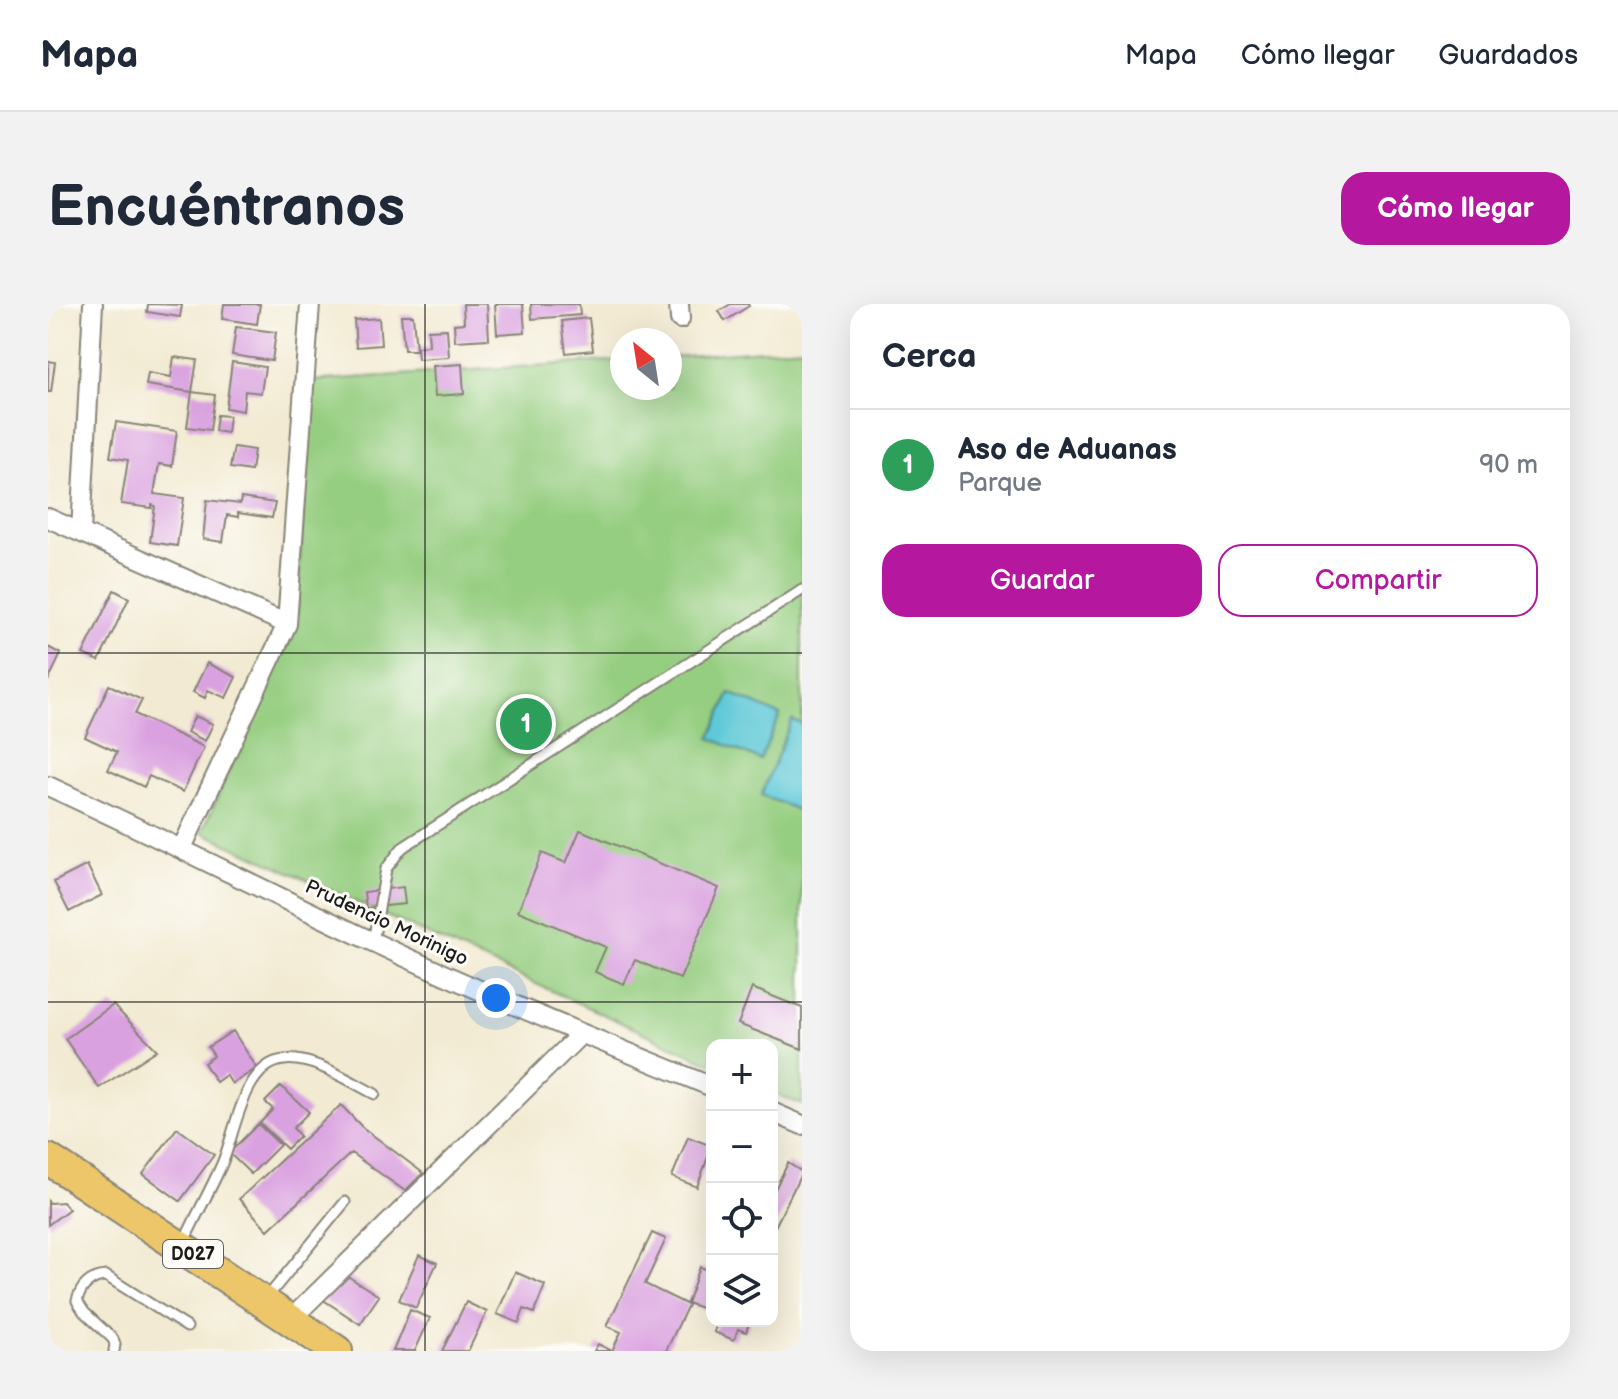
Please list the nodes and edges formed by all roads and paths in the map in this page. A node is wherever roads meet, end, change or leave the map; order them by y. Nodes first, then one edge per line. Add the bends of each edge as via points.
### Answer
1 (93, 304) edge
2 (310, 304) edge
3 (48, 518) edge
4 (81, 532) junction
5 (802, 590) edge
6 (287, 624) junction
7 (48, 786) edge
8 (182, 848) junction
9 (373, 942) junction
10 (581, 1034) junction
11 (706, 1085) edge
12 (375, 1094) dead end
13 (778, 1115) edge
14 (802, 1125) edge
15 (48, 1159) edge
16 (345, 1202) dead end
17 (181, 1247) junction
18 (264, 1301) junction
19 (291, 1319) junction
20 (187, 1327) dead end
21 (114, 1351) edge
22 (337, 1351) edge

1 - 4 street
2 - 6 street
3 - 4 street
4 - 6 street
5 - 9 lane via 402,848 386,869
6 - 8 street
7 - 8 street, Prudencio Morinigo
8 - 9 street, Prudencio Morinigo
9 - 10 street, Prudencio Morinigo
10 - 11 street, Prudencio Morinigo
10 - 19 street
12 - 17 lane via 302,1061 267,1066 243,1100 223,1164
13 - 14 street
15 - 17 main road, D027
16 - 18 lane
17 - 18 main road, D027
18 - 19 main road, D027
19 - 22 main road, D027
20 - 21 lane via 106,1276 97,1277 77,1301 115,1342

